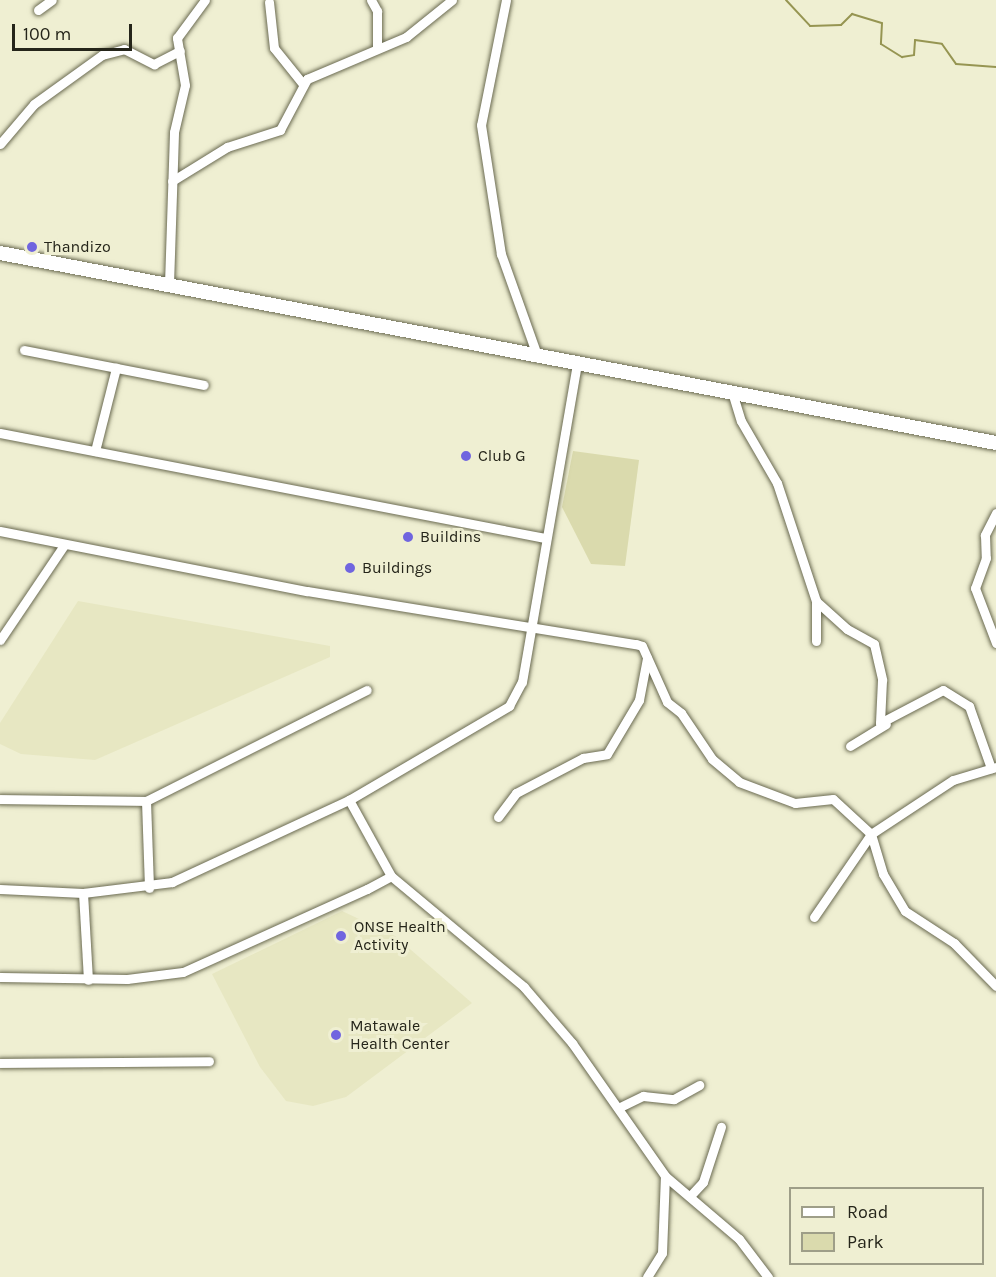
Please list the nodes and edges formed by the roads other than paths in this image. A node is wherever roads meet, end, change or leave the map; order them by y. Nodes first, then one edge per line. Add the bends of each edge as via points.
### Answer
1 (52, 0) edge
2 (205, 0) edge
3 (371, 0) edge
4 (452, 0) edge
5 (506, 0) edge
6 (269, 2) dead end
7 (38, 10) dead end
8 (377, 47) junction
9 (180, 51) junction
10 (303, 84) junction
11 (0, 143) edge
12 (172, 181) junction
13 (0, 253) edge
14 (169, 284) junction
15 (24, 350) dead end
16 (538, 358) junction
17 (577, 365) junction
18 (117, 368) junction
19 (204, 385) dead end
20 (732, 392) junction
21 (0, 433) edge
22 (996, 443) edge
23 (95, 451) junction
24 (996, 513) edge
25 (0, 531) edge
26 (545, 538) junction
27 (64, 545) junction
28 (816, 601) junction
29 (531, 629) junction
30 (0, 640) edge
31 (816, 641) dead end
32 (996, 644) edge
33 (647, 656) junction
34 (367, 690) dead end
35 (886, 724) junction
36 (850, 746) dead end
37 (993, 767) edge
38 (0, 799) edge
39 (349, 800) junction
40 (146, 801) junction
41 (498, 817) dead end
42 (871, 834) junction
43 (391, 876) junction
44 (148, 888) junction
45 (0, 889) edge
46 (83, 893) junction
47 (814, 917) dead end
48 (0, 977) edge
49 (88, 980) junction
50 (996, 986) edge
51 (208, 1061) dead end
52 (0, 1063) edge
53 (699, 1085) dead end
54 (618, 1108) junction
55 (721, 1127) dead end
56 (665, 1176) junction
57 (690, 1196) junction
58 (647, 1277) edge
59 (768, 1277) edge

1 - 7 street
2 - 9 street via 177,38
3 - 8 street via 377,11
4 - 8 street via 406,38
5 - 16 street via 481,125 501,254
6 - 10 street via 274,48
8 - 10 street
9 - 11 street via 154,64 124,49 102,55 34,105
9 - 12 street via 185,85 174,132
10 - 12 street via 280,130 227,147
12 - 14 street
13 - 14 main road
14 - 16 main road
15 - 18 street
16 - 17 main road
17 - 20 main road
17 - 26 street
18 - 19 street
18 - 23 street
20 - 22 main road
20 - 28 street via 777,483
21 - 23 street
23 - 26 street
24 - 32 street via 985,535 986,558 975,588
25 - 27 street
26 - 29 street
27 - 29 street
27 - 30 street
28 - 31 street
28 - 35 street via 847,629 874,644 882,680 879,720
29 - 33 street via 636,644
29 - 39 street via 522,682 509,706
33 - 41 street via 639,700 607,754 583,758 521,790
33 - 42 street via 666,702 681,713 712,759 739,783 795,803 833,799
34 - 40 street
35 - 36 street
35 - 37 street via 943,690 969,706
37 - 42 street via 953,780
38 - 40 street
39 - 43 street
39 - 44 street via 219,862
40 - 44 street
42 - 47 street
42 - 50 street via 883,874 905,911 954,944
43 - 49 street via 208,965 158,976
43 - 54 street via 524,987
44 - 46 street
45 - 46 street
46 - 49 street
48 - 49 street
51 - 52 street
53 - 54 street via 674,1099 643,1096
54 - 56 street
55 - 57 street via 703,1182
56 - 57 street
56 - 58 street via 662,1253
57 - 59 street via 749,1250

